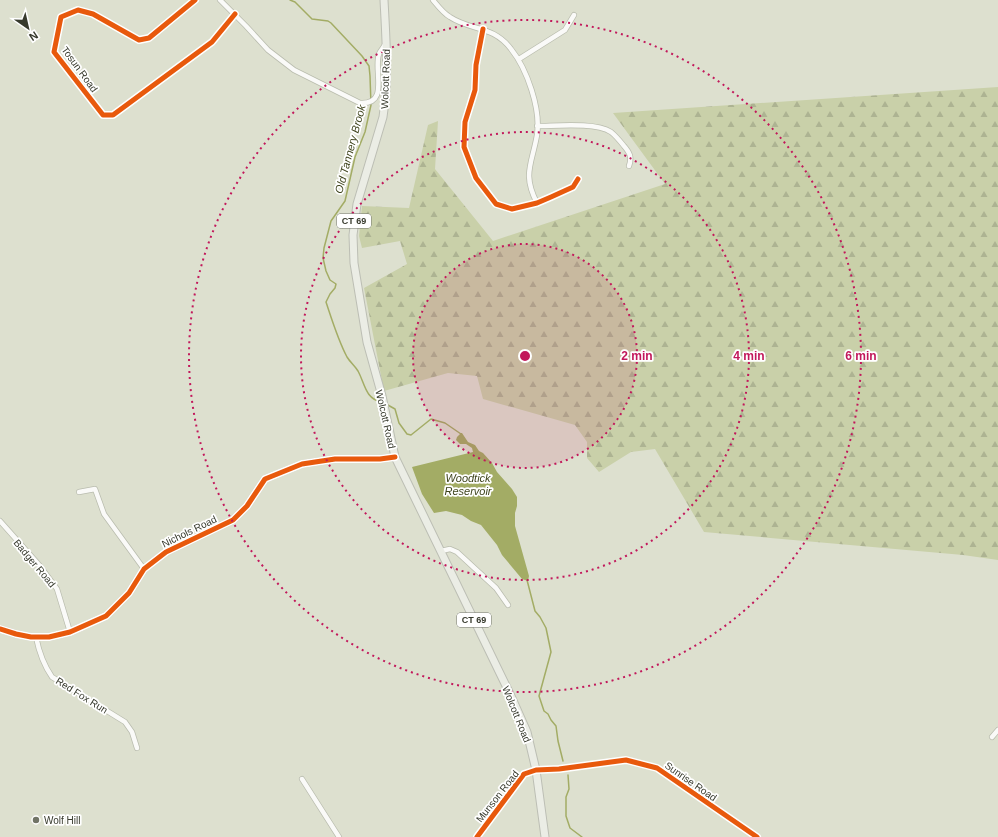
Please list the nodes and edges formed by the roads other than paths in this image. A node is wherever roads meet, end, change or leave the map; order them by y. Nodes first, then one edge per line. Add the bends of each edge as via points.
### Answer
1 (195, 0) edge
2 (220, 0) edge
3 (384, 0) edge
4 (433, 0) edge
5 (235, 14) junction
6 (574, 15) dead end
7 (483, 29) junction
8 (386, 43) junction
9 (519, 59) junction
10 (536, 126) junction
11 (629, 166) dead end
12 (578, 179) dead end
13 (537, 203) junction
14 (395, 457) junction
15 (79, 492) dead end
16 (0, 521) edge
17 (441, 551) junction
18 (144, 569) junction
19 (508, 605) dead end
20 (0, 629) edge
21 (70, 632) junction
22 (36, 637) junction
23 (998, 730) edge
24 (992, 737) dead end
25 (138, 748) dead end
26 (536, 770) junction
27 (302, 778) dead end
28 (339, 837) edge
29 (477, 837) edge
30 (545, 837) edge
31 (757, 837) edge

1 - 5 street, Tosun Road via 149,38 139,40 93,14 78,10 62,17 54,52 103,115 113,115 212,42
2 - 5 street
3 - 8 main road, Wolcott Road / CT 69
4 - 7 street via 449,17 465,25
5 - 8 street via 268,50 294,70 363,104 374,99 379,87 378,55
6 - 9 street via 566,30
7 - 9 street via 499,36
7 - 13 street via 476,65 475,90 465,122 464,147 476,178 496,204 512,208
8 - 14 main road, Wolcott Road / CT 69 via 383,117 356,204 353,235 354,263 366,340
9 - 10 street via 528,78 536,112
10 - 11 street via 589,126 610,132 630,154
10 - 13 street via 537,134 528,171 531,191
12 - 13 street via 573,187
14 - 17 main road, Wolcott Road / CT 69
14 - 18 street, Nichols Road via 335,459 302,464 266,479 247,506 233,520 166,552
15 - 18 street via 95,489 104,514
16 - 21 street, Badger Road via 57,589
17 - 19 street via 450,549 457,552 496,588
17 - 26 main road, Wolcott Road / CT 69 via 527,732
18 - 21 street, Nichols Road via 129,593 106,616
20 - 22 street, Nichols Road
21 - 22 street, Nichols Road
22 - 25 street, Red Fox Run via 38,652 52,676 125,722
23 - 24 street
26 - 29 street, Munson Road via 524,774
26 - 30 main road, Wolcott Road / CT 69
26 - 31 street, Sunrise Road via 626,760 657,768
27 - 28 street

